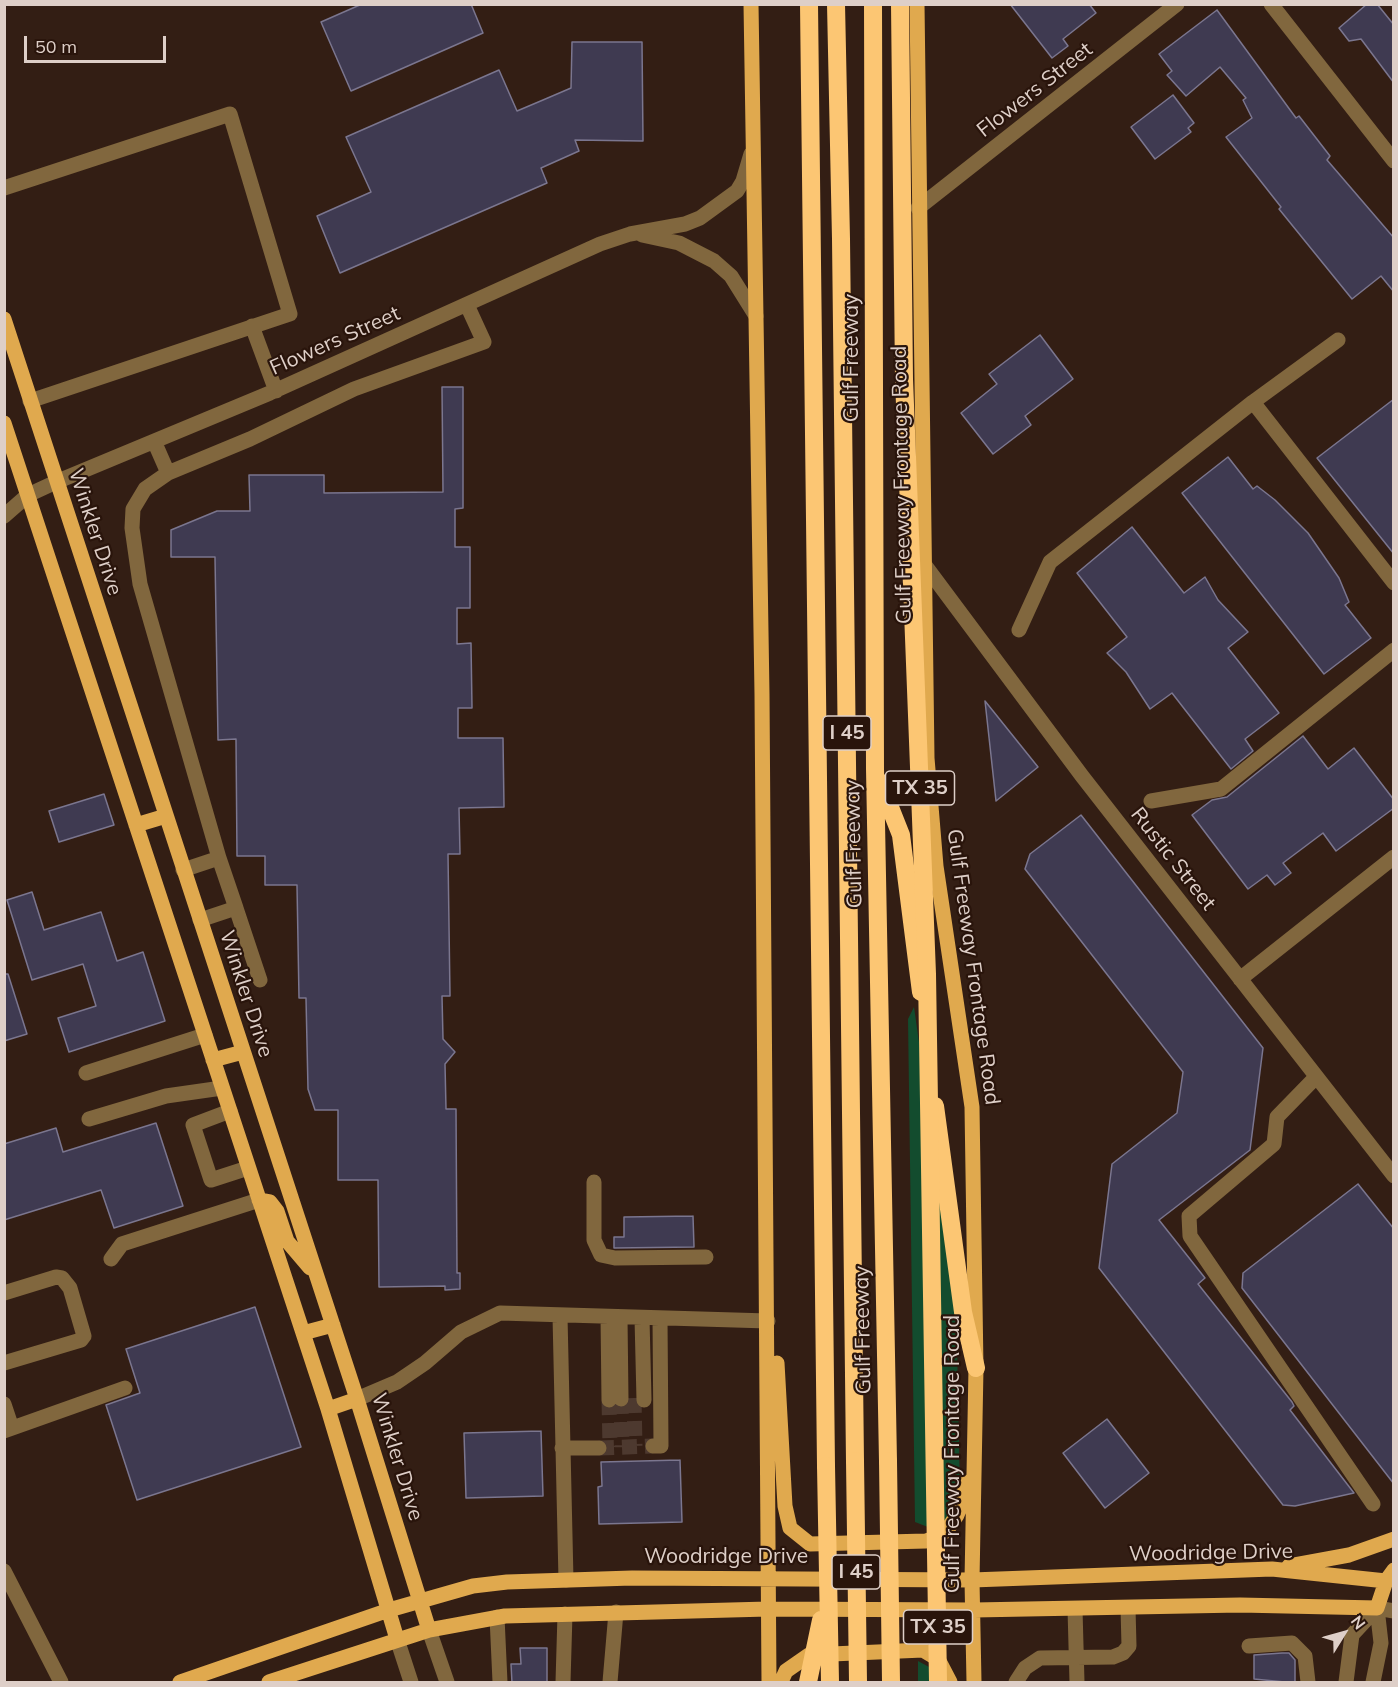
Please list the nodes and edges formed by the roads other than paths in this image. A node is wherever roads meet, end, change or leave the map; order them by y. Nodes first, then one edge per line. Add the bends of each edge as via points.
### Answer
1 (751, 4) edge
2 (809, 4) edge
3 (836, 4) edge
4 (873, 4) edge
5 (900, 4) edge
6 (917, 4) edge
7 (1177, 4) edge
8 (1271, 4) edge
9 (753, 147) junction
10 (1394, 161) edge
11 (4, 188) edge
12 (918, 208) junction
13 (630, 234) junction
14 (467, 305) junction
15 (756, 316) junction
16 (4, 319) edge
17 (252, 326) junction
18 (1338, 339) dead end
19 (276, 391) junction
20 (30, 400) junction
21 (1253, 402) junction
22 (4, 423) edge
23 (154, 441) junction
24 (168, 474) junction
25 (56, 482) junction
26 (28, 495) junction
27 (4, 516) edge
28 (924, 564) junction
29 (1394, 583) edge
30 (1019, 630) dead end
31 (1394, 650) edge
32 (875, 769) junction
33 (1151, 801) dead end
34 (166, 816) junction
35 (136, 825) junction
36 (1394, 857) edge
37 (219, 858) junction
38 (183, 870) junction
39 (236, 908) junction
40 (200, 920) junction
41 (260, 980) dead end
42 (1240, 980) junction
43 (205, 1035) junction
44 (243, 1052) junction
45 (213, 1060) junction
46 (86, 1073) dead end
47 (1316, 1077) junction
48 (222, 1088) junction
49 (230, 1112) junction
50 (89, 1119) dead end
51 (248, 1168) junction
52 (1394, 1176) edge
53 (594, 1182) dead end
54 (259, 1200) junction
55 (706, 1257) dead end
56 (111, 1259) dead end
57 (316, 1275) junction
58 (4, 1293) edge
59 (560, 1316) junction
60 (625, 1317) junction
61 (660, 1318) junction
62 (333, 1325) junction
63 (768, 1325) junction
64 (303, 1333) junction
65 (4, 1363) edge
66 (976, 1368) junction
67 (124, 1388) dead end
68 (357, 1399) junction
69 (4, 1404) edge
70 (328, 1409) junction
71 (8, 1430) edge
72 (653, 1446) dead end
73 (562, 1448) junction
74 (599, 1448) tunnel mouth
75 (974, 1450) junction
76 (1373, 1504) dead end
77 (1394, 1539) edge
78 (1272, 1569) junction
79 (4, 1571) edge
80 (767, 1577) junction
81 (1391, 1578) edge
82 (566, 1580) junction
83 (972, 1580) junction
84 (828, 1583) junction
85 (419, 1601) junction
86 (1128, 1608) junction
87 (1377, 1608) junction
88 (768, 1609) junction
89 (1075, 1609) junction
90 (389, 1610) junction
91 (974, 1610) junction
92 (1394, 1611) edge
93 (616, 1612) junction
94 (565, 1614) junction
95 (496, 1617) junction
96 (429, 1630) junction
97 (397, 1639) junction
98 (1249, 1646) dead end
99 (1077, 1659) junction
100 (61, 1683) edge
101 (180, 1683) edge
102 (270, 1683) edge
103 (411, 1683) edge
104 (447, 1683) edge
105 (500, 1683) edge
106 (563, 1683) edge
107 (609, 1683) edge
108 (769, 1683) edge
109 (780, 1683) edge
110 (808, 1683) edge
111 (830, 1683) edge
112 (858, 1683) edge
113 (891, 1683) edge
114 (938, 1683) edge
115 (950, 1683) edge
116 (974, 1683) edge
117 (1016, 1683) edge
118 (1077, 1683) edge
119 (1308, 1683) edge
120 (1346, 1683) edge
121 (1373, 1683) edge

1 - 9 main road
2 - 84 highway, Gulf Freeway / I 45, bridge
3 - 112 highway, Gulf Freeway / I 45, bridge
4 - 32 highway, Gulf Freeway / I 45
5 - 114 highway, TX 35, bridge via 904,379 927,974
6 - 12 main road, Gulf Freeway Frontage Road
7 - 12 street, Flowers Street
8 - 10 street
9 - 13 street, Flowers Street via 737,191 715,209 686,224
9 - 15 main road
11 - 17 street via 230,114 290,314
12 - 28 main road, Gulf Freeway Frontage Road
13 - 14 street, Flowers Street
13 - 15 street, Flowers Street via 679,243 714,261 731,276
14 - 19 street, Flowers Street
14 - 24 street via 484,342 354,388
15 - 63 main road
16 - 20 main road, Winkler Drive
17 - 19 street
17 - 20 street
18 - 21 street
19 - 23 street, Flowers Street
20 - 25 main road, Winkler Drive
21 - 29 street
21 - 30 street via 1050,562
22 - 26 main road
23 - 24 street
23 - 25 street, Flowers Street
24 - 37 street via 145,489 133,509 132,528 140,584
25 - 26 street, Flowers Street
25 - 34 main road, Winkler Drive
26 - 27 street, Flowers Street
26 - 35 main road
28 - 42 street, Rustic Street
28 - 66 main road, Gulf Freeway Frontage Road via 927,758 936,866 972,1107
31 - 33 street via 1221,789
32 - 66 highway via 901,835 963,1312
32 - 113 highway, Gulf Freeway / I 45, bridge
34 - 35 main road
34 - 38 main road, Winkler Drive
35 - 43 main road
36 - 42 street
37 - 38 street
37 - 39 street
38 - 40 main road, Winkler Drive
39 - 40 street
39 - 41 street
40 - 44 main road, Winkler Drive
42 - 47 street, Rustic Street
43 - 45 main road
43 - 46 street
44 - 45 main road
44 - 57 main road, Winkler Drive
45 - 48 main road
47 - 52 street, Rustic Street
47 - 76 street via 1277,1117 1274,1144 1190,1216 1190,1236
48 - 49 main road
48 - 50 street via 166,1096
49 - 51 main road
49 - 51 street via 193,1125 211,1180
51 - 54 main road
53 - 55 street via 594,1240 601,1255
54 - 56 street via 122,1244
54 - 57 main road via 270,1202 278,1211 287,1241
54 - 64 main road
57 - 62 main road, Winkler Drive
58 - 65 street via 62,1278 70,1287 84,1336
59 - 60 street
59 - 68 street via 500,1313 461,1332 397,1382
59 - 73 street
60 - 60 street via 627,1399
60 - 61 street
61 - 63 street
61 - 72 street via 661,1446
62 - 64 main road
62 - 68 main road, Winkler Drive
63 - 75 main road via 776,1346 785,1506 790,1528 810,1544 926,1541 937,1537 957,1515 964,1498 965,1463
63 - 80 main road
64 - 70 main road
66 - 75 main road, Gulf Freeway Frontage Road
67 - 71 street
68 - 70 main road
68 - 85 main road, Winkler Drive
69 - 71 street
70 - 90 main road
73 - 74 street
73 - 82 street
75 - 83 main road, Gulf Freeway Frontage Road
77 - 78 main road via 1349,1555
78 - 81 main road, Woodridge Drive
78 - 83 main road, Woodridge Drive
79 - 100 street
80 - 82 main road, Woodridge Drive
80 - 83 main road, Woodridge Drive
80 - 88 main road
81 - 87 main road
82 - 85 main road, Woodridge Drive via 473,1586
83 - 91 main road, Gulf Freeway Frontage Road
84 - 110 highway, bridge
84 - 111 highway, Gulf Freeway / I 45, bridge
85 - 90 main road, Woodridge Drive
85 - 96 main road, Winkler Drive
86 - 87 main road
86 - 89 main road
86 - 99 street via 1129,1646 1123,1653
87 - 92 street
87 - 120 street via 1352,1635
87 - 121 street via 1381,1642
88 - 91 main road
88 - 93 main road
88 - 108 main road
89 - 91 main road
89 - 99 street
90 - 97 main road
90 - 101 main road, Woodridge Drive
91 - 116 main road, Gulf Freeway Frontage Road
93 - 94 main road
93 - 107 street
94 - 95 main road
94 - 106 street
95 - 96 main road
95 - 105 street
96 - 97 main road
96 - 104 street, Winkler Drive
97 - 102 main road
97 - 103 street
98 - 119 street via 1292,1643 1305,1656
99 - 117 street via 1040,1658 1025,1668
99 - 118 street
109 - 115 main road via 786,1671 809,1655 923,1650 938,1659

